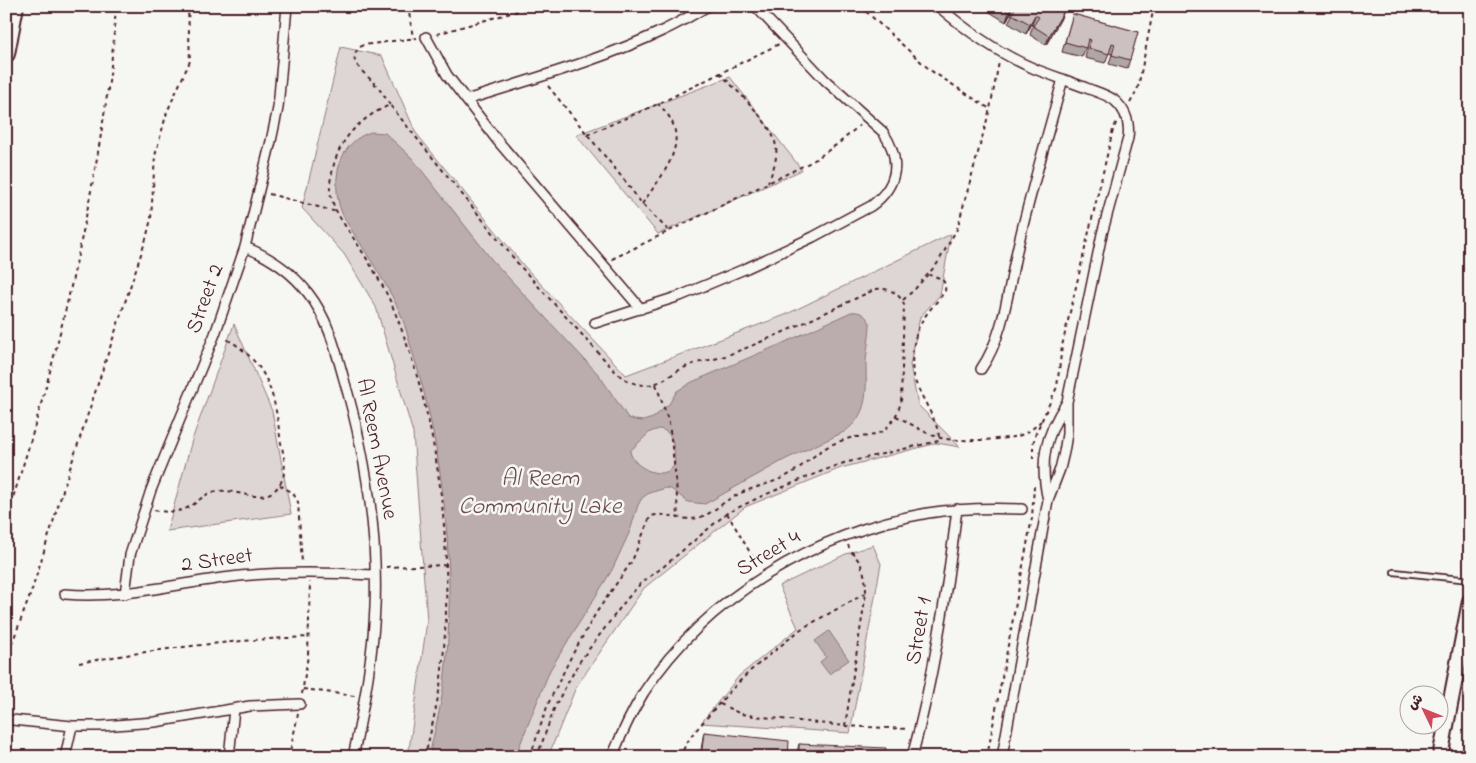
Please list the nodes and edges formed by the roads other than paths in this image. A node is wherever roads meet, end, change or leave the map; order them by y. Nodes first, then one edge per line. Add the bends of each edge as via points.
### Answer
1 (15, 6) edge
2 (286, 6) edge
3 (708, 6) edge
4 (755, 6) edge
5 (938, 6) edge
6 (426, 37) dead end
7 (6, 54) edge
8 (1064, 79) junction
9 (466, 100) junction
10 (245, 247) junction
11 (641, 309) junction
12 (595, 324) dead end
13 (981, 369) dead end
14 (1067, 402) junction
15 (1048, 500) junction
16 (957, 509) junction
17 (1022, 509) dead end
18 (374, 571) junction
19 (1394, 572) dead end
20 (1470, 580) edge
21 (65, 594) dead end
22 (125, 594) junction
23 (1470, 601) edge
24 (300, 704) road end
25 (234, 708) junction
26 (12, 720) dead end
27 (72, 726) junction
28 (65, 757) edge
29 (229, 757) edge
30 (353, 757) edge
31 (612, 757) edge
32 (912, 757) edge
33 (1002, 757) edge
34 (1440, 757) edge

1 - 7 highway
2 - 10 street, Street 2 via 278,108
3 - 9 street via 635,43
4 - 11 street via 786,41 883,132 894,154 893,178 881,198 871,206 822,233 714,282
5 - 8 street via 1001,52
6 - 9 street via 447,75
8 - 13 street via 1022,230 1000,330
8 - 14 street via 1113,100 1127,118 1129,131 1102,234
9 - 11 street via 515,164
10 - 18 street, Al Reem Avenue via 271,259 298,280 326,323 350,402 365,468
10 - 22 street, Street 2 via 215,334 144,508 130,555
11 - 12 street
14 - 15 street via 1064,452
14 - 15 street via 1045,449 1044,481
15 - 33 street
16 - 17 street, Street 4
16 - 31 street, Street 4 via 900,518 844,536 764,576 708,618 669,660 631,713
16 - 32 street, Street 1 via 942,620
18 - 22 street, 2 Street via 222,578
18 - 30 street, Al Reem Avenue via 373,634
19 - 20 lane
21 - 22 street, 2 Street
23 - 34 main road
24 - 25 street
25 - 27 street via 155,722
25 - 29 street
26 - 27 street
27 - 28 street

